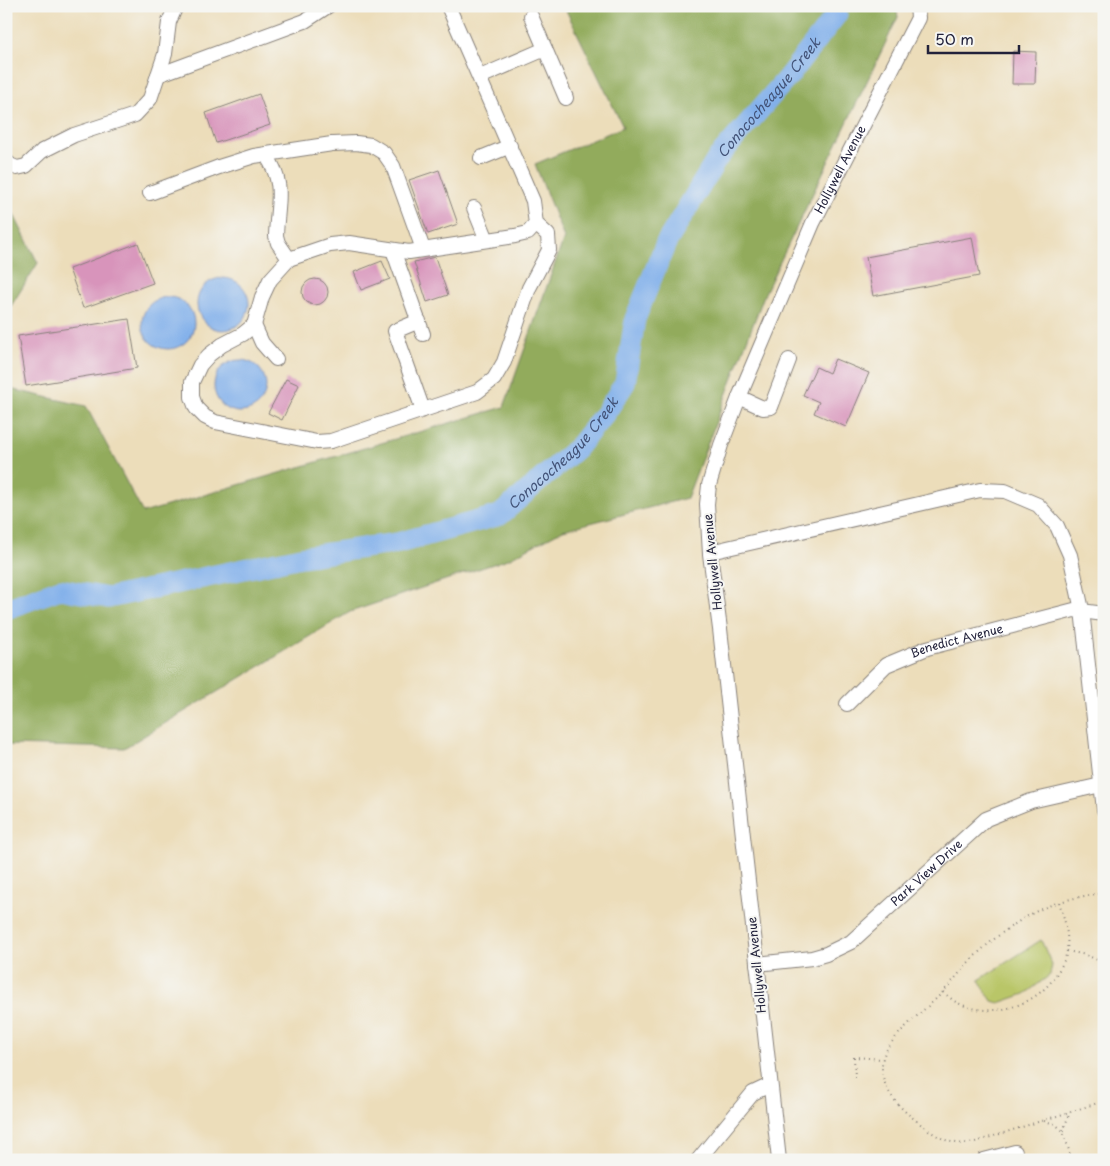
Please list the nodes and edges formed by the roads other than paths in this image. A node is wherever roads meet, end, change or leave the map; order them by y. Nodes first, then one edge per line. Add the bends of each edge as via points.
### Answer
1 (176, 6) edge
2 (328, 6) edge
3 (448, 6) edge
4 (916, 6) edge
5 (531, 16) dead end
6 (545, 49) junction
7 (158, 75) junction
8 (480, 77) junction
9 (566, 98) dead end
10 (510, 146) junction
11 (266, 155) junction
12 (481, 158) dead end
13 (6, 161) edge
14 (150, 193) dead end
15 (474, 208) dead end
16 (536, 224) junction
17 (487, 240) junction
18 (393, 250) junction
19 (423, 250) junction
20 (289, 259) junction
21 (254, 325) junction
22 (276, 359) dead end
23 (789, 360) dead end
24 (739, 397) junction
25 (423, 410) junction
26 (710, 552) junction
27 (1082, 610) junction
28 (1104, 614) edge
29 (847, 704) dead end
30 (1101, 786) junction
31 (1104, 810) edge
32 (757, 964) junction
33 (770, 1085) junction
34 (1015, 1152) dead end
35 (698, 1160) edge
36 (779, 1160) edge
37 (984, 1160) edge

1 - 7 street via 169,22 165,54
2 - 7 street via 279,31
3 - 8 street
4 - 24 street, Hollywell Avenue via 918,18 813,223
5 - 6 street
6 - 8 street
6 - 9 street
7 - 13 street via 150,99 135,115 74,135 42,151 26,166 17,168
8 - 10 street
10 - 12 street
10 - 16 street via 534,201
11 - 14 street via 219,167
11 - 19 street via 356,143 372,146 384,153 393,166
11 - 20 street via 275,167 279,182 276,236
15 - 17 street
16 - 17 street via 528,233
16 - 25 street via 548,235 549,250 529,288 504,362 494,380 477,392
17 - 19 street
18 - 19 street
18 - 20 street via 349,243 330,245
18 - 25 street via 421,328 395,331
20 - 21 street via 270,280
21 - 22 street via 262,343
21 - 25 street via 222,345 200,365 192,382 192,397 204,417 215,422 317,442 331,441
23 - 24 street via 771,407 763,408
24 - 26 street, Hollywell Avenue via 709,484
26 - 27 street via 980,490 1005,491 1038,505 1057,526 1070,555
26 - 32 street, Hollywell Avenue
27 - 28 street
27 - 29 street, Benedict Avenue via 927,648 886,665
27 - 30 street
30 - 31 street
30 - 32 street, Park View Drive via 1030,800 986,820 851,942 812,958
32 - 33 street, Hollywell Avenue
33 - 35 street via 753,1093
33 - 36 street, Hollywell Avenue
34 - 37 street

